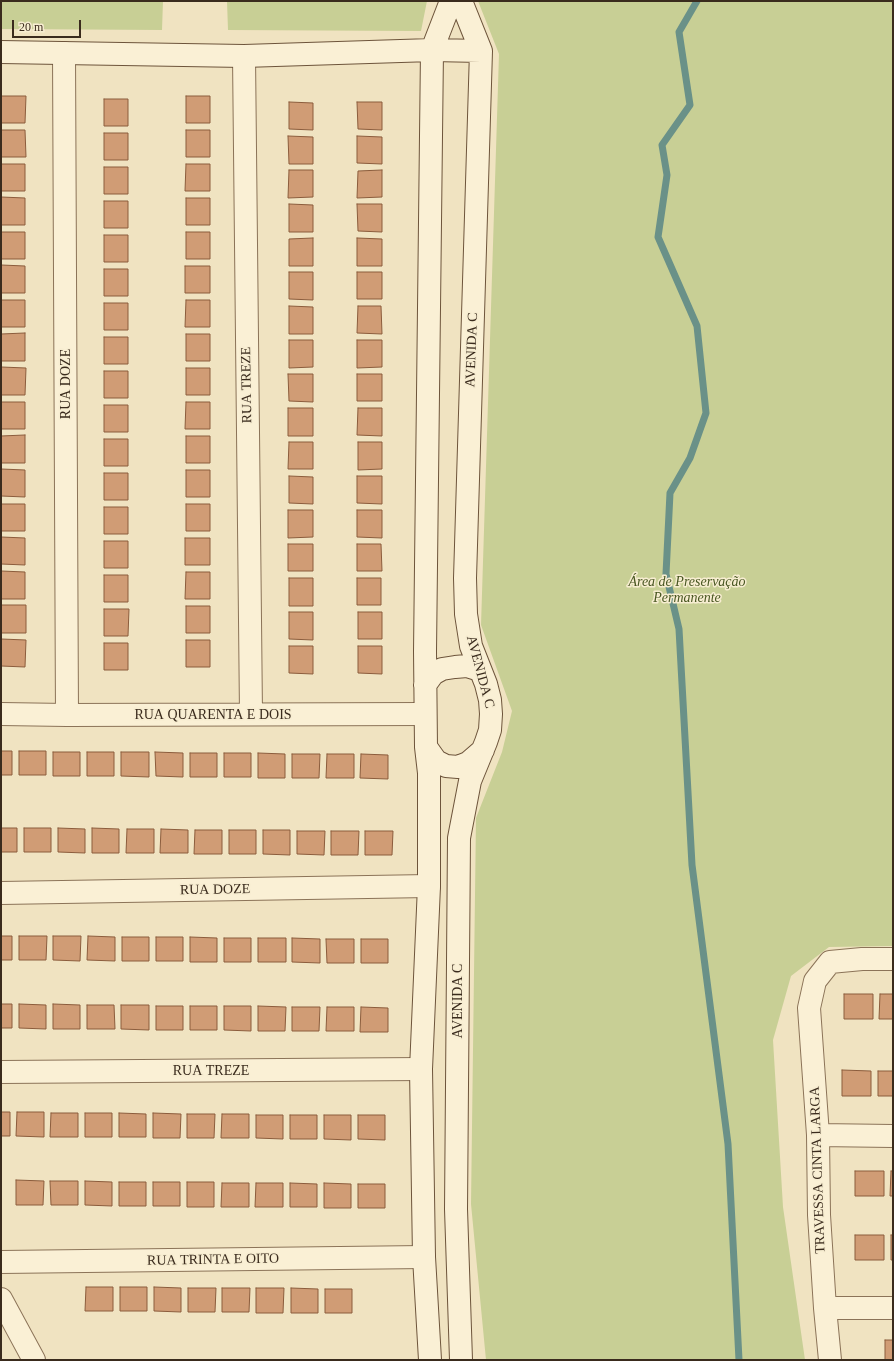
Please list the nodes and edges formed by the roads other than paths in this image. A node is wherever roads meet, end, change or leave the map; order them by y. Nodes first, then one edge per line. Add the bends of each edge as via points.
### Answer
1 (451, 1) edge
2 (461, 1) edge
3 (432, 50) junction
4 (480, 51) junction
5 (1, 52) edge
6 (64, 53) junction
7 (244, 56) junction
8 (480, 670) junction
9 (425, 685) junction
10 (1, 714) edge
11 (251, 714) junction
12 (425, 714) junction
13 (67, 715) junction
14 (426, 746) junction
15 (483, 750) junction
16 (428, 886) junction
17 (1, 893) edge
18 (893, 959) edge
19 (421, 1069) junction
20 (1, 1072) edge
21 (818, 1135) junction
22 (893, 1136) edge
23 (424, 1257) junction
24 (1, 1262) edge
25 (1, 1299) edge
26 (825, 1308) junction
27 (893, 1308) edge
28 (34, 1360) edge
29 (430, 1360) edge
30 (461, 1360) edge
31 (830, 1360) edge

1 - 3 street
2 - 4 street
3 - 4 street
3 - 7 street
3 - 9 street
4 - 8 street, AVENIDA C via 465,578 466,614 471,646
5 - 6 street
6 - 7 street
6 - 13 street, RUA DOZE
7 - 11 street, RUA TREZE
8 - 9 street via 467,666 442,669 433,674
8 - 15 street, AVENIDA C via 490,700 491,714 490,730
9 - 12 street
10 - 13 street, RUA QUARENTA E DOIS
11 - 12 street, RUA QUARENTA E DOIS
11 - 13 street, RUA QUARENTA E DOIS
12 - 14 street
14 - 15 street via 436,761 446,766 458,767 468,763
14 - 16 street via 429,773
15 - 30 street, AVENIDA C via 470,781 459,838 456,1209
16 - 17 street, RUA DOZE
16 - 19 street
18 - 21 street, TRAVESSA CINTA LARGA via 830,962 815,980 809,1008
19 - 20 street, RUA TREZE
19 - 23 street
21 - 22 street
21 - 26 street, TRAVESSA CINTA LARGA
23 - 24 street, RUA TRINTA E OITO
23 - 29 street
25 - 28 street
26 - 27 street
26 - 31 street, TRAVESSA CINTA LARGA

